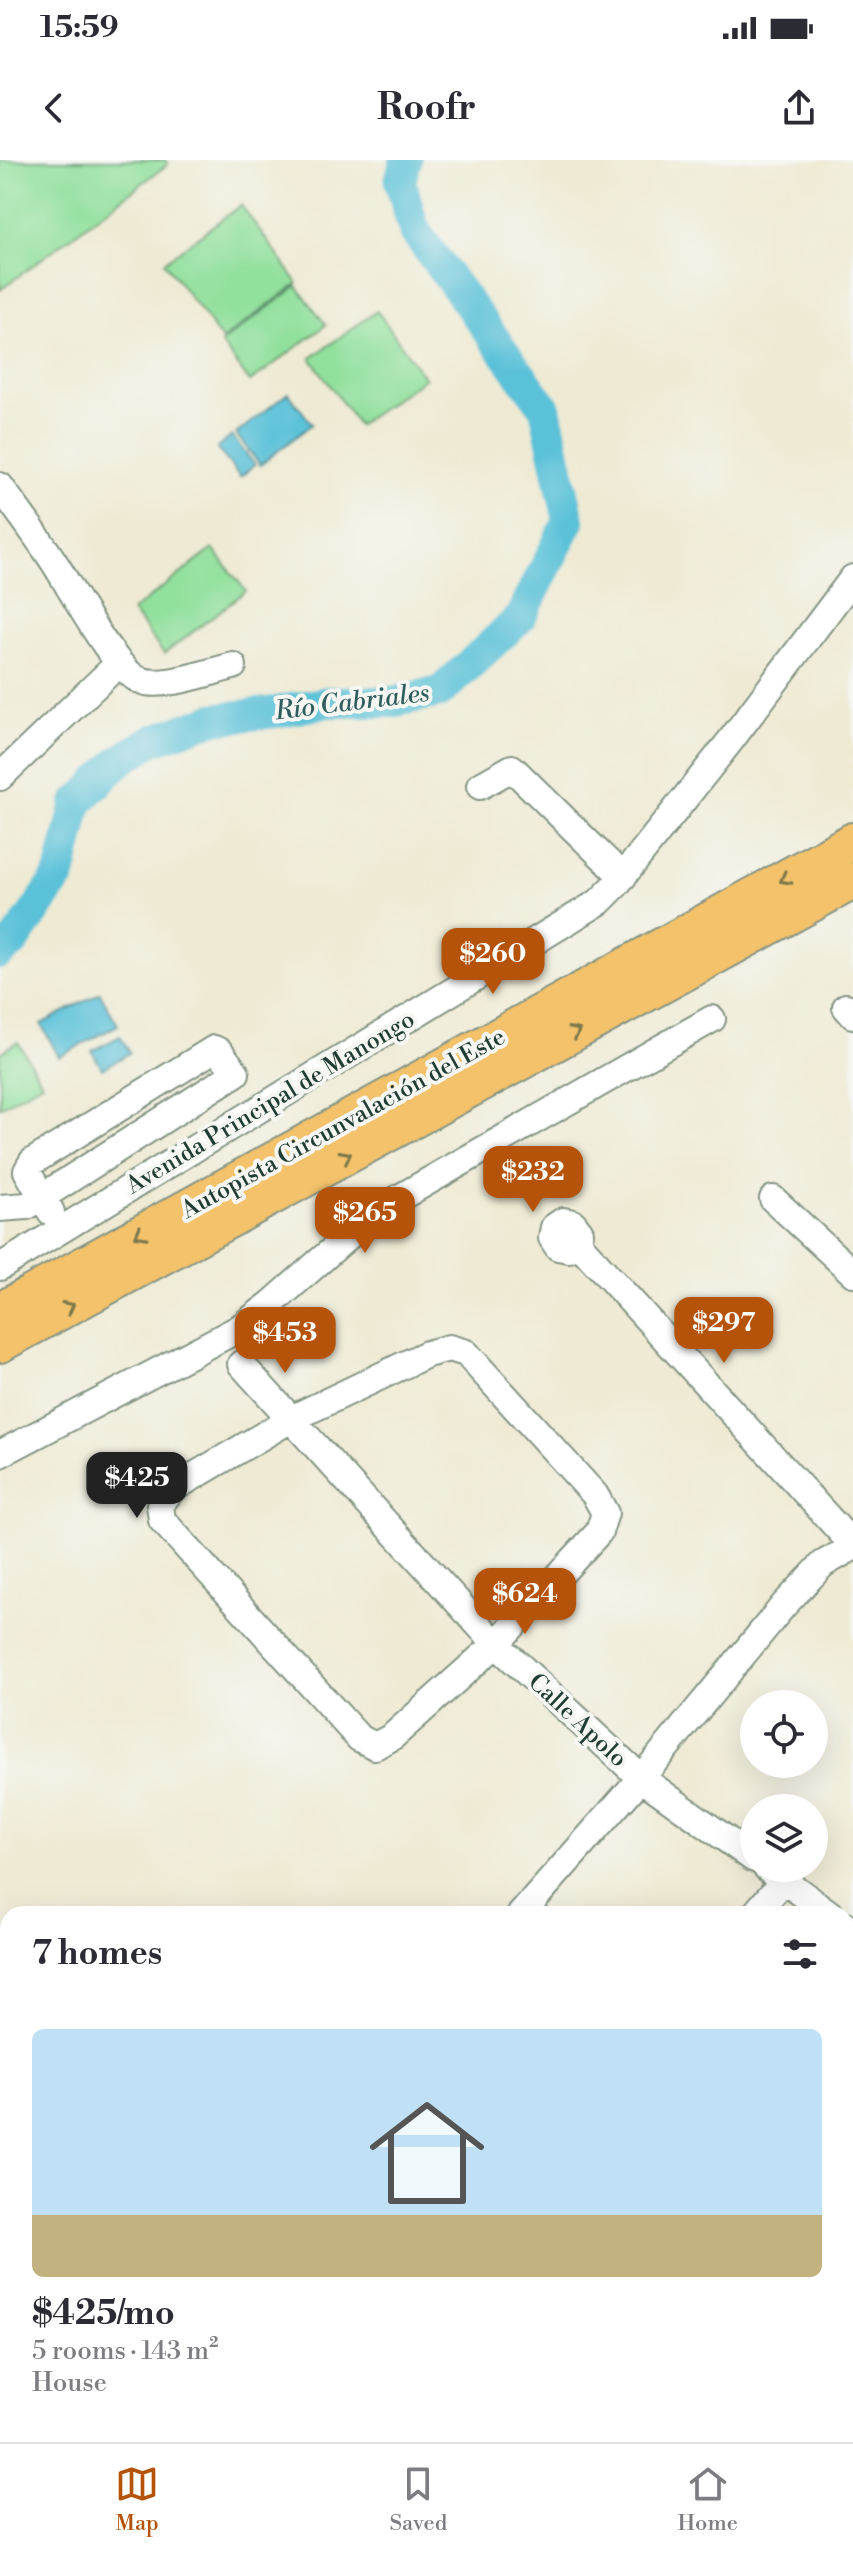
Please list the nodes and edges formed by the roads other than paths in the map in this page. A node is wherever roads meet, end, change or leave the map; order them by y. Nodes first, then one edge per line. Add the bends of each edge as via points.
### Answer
1 (0, 486) edge
2 (853, 578) edge
3 (119, 663) junction
4 (233, 666) dead end
5 (0, 777) edge
6 (480, 786) dead end
7 (853, 841) edge
8 (623, 877) junction
9 (853, 881) edge
10 (712, 1019) dead end
11 (42, 1197) junction
12 (773, 1199) dead end
13 (1, 1205) edge
14 (61, 1229) junction
15 (578, 1243) dead end
16 (0, 1267) edge
17 (853, 1273) edge
18 (0, 1311) edge
19 (0, 1344) edge
20 (241, 1364) dead end
21 (291, 1419) junction
22 (0, 1454) edge
23 (853, 1546) edge
24 (496, 1644) junction
25 (641, 1778) junction
26 (740, 1849) edge
27 (771, 1882) edge
28 (786, 1882) edge
29 (528, 1906) edge
30 (759, 1906) edge
31 (819, 1906) edge

1 - 3 street
2 - 8 street, Avenida Principal de Manongo
3 - 4 street via 145,682
3 - 5 street
6 - 8 street via 512,768
7 -> 18 highway, Autopista Circunvalación del Este
8 - 14 street, Avenida Principal de Manongo via 599,902
19 -> 9 highway, Autopista Circunvalación del Este
10 - 22 street via 378,1210 238,1329
11 - 11 street via 27,1171 32,1162 214,1049 236,1073
11 - 13 street via 27,1206
11 - 14 street
12 - 17 street
14 - 16 street, Avenida Principal de Manongo
15 - 23 street
20 - 21 street, Calle Apolo
21 - 24 street, Calle Apolo
21 - 24 street via 427,1354 449,1348 466,1353 595,1495 605,1513 599,1532
21 - 24 street via 172,1489 160,1505 162,1520 278,1650 359,1738 375,1746 392,1737
23 - 25 street via 823,1564 784,1605
24 - 25 street, Calle Apolo
25 - 26 street, Calle Apolo
25 - 29 street
27 - 30 street
28 - 31 street

